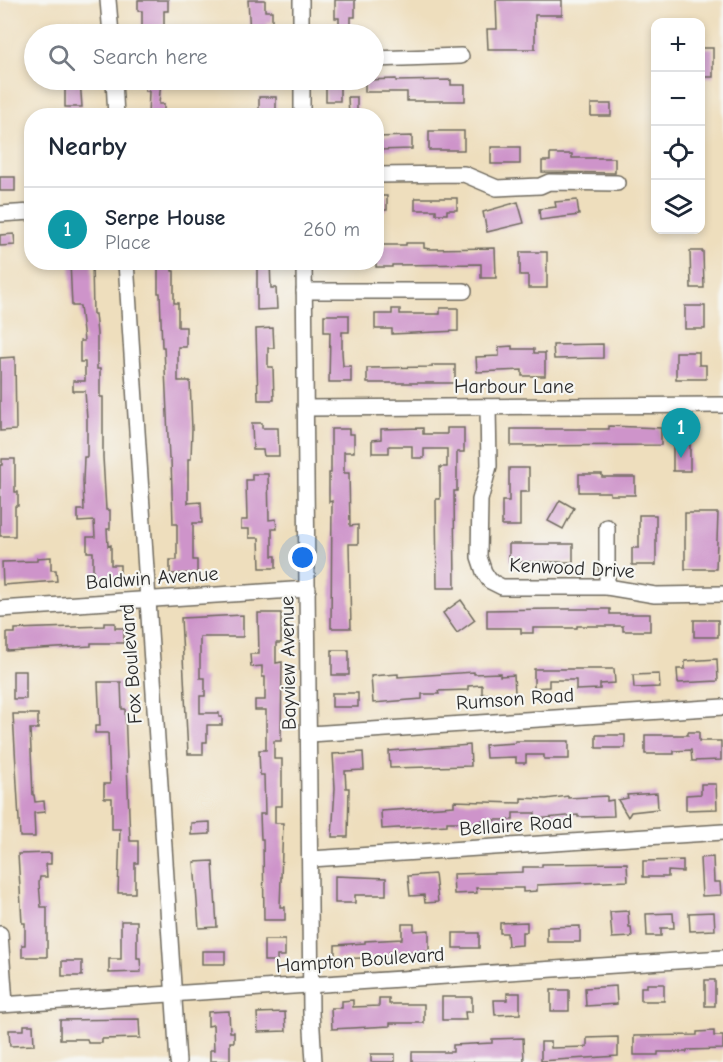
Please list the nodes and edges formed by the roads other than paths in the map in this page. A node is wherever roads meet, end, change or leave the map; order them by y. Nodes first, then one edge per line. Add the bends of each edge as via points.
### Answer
1 (108, 0) edge
2 (301, 0) edge
3 (110, 24) edge
4 (301, 24) edge
5 (461, 56) dead end
6 (384, 59) edge
7 (115, 90) edge
8 (302, 90) edge
9 (116, 108) edge
10 (302, 108) edge
11 (384, 175) edge
12 (617, 183) dead end
13 (24, 212) edge
14 (0, 214) edge
15 (126, 270) edge
16 (304, 270) edge
17 (304, 291) junction
18 (464, 291) dead end
19 (723, 405) edge
20 (488, 407) junction
21 (305, 408) junction
22 (607, 527) dead end
23 (608, 587) junction
24 (308, 589) junction
25 (723, 594) edge
26 (147, 600) junction
27 (0, 609) edge
28 (723, 707) edge
29 (310, 734) junction
30 (723, 832) edge
31 (311, 859) junction
32 (0, 934) edge
33 (723, 958) edge
34 (312, 984) junction
35 (173, 994) junction
36 (2, 1005) edge
37 (178, 1062) edge
38 (314, 1062) edge

1 - 3 street
2 - 4 street
5 - 6 street
7 - 9 street
8 - 10 street
11 - 12 street via 464,174 497,188 549,182
13 - 14 street
15 - 26 street, Fox Boulevard
16 - 17 street, Bayview Avenue
17 - 18 street
17 - 21 street, Bayview Avenue
19 - 20 street, Harbour Lane
20 - 21 street, Harbour Lane
20 - 23 street, Kenwood Drive via 489,466 480,500 478,538 484,572 490,581 502,587
21 - 24 street, Bayview Avenue
22 - 23 street
23 - 25 street, Kenwood Drive via 656,595
24 - 26 street, Baldwin Avenue
24 - 29 street, Bayview Avenue
26 - 27 street, Baldwin Avenue
26 - 35 street, Fox Boulevard
28 - 29 street, Rumson Road
29 - 31 street, Bayview Avenue
30 - 31 street, Bellaire Road
31 - 34 street, Bayview Avenue
32 - 36 street
33 - 34 street, Hampton Boulevard
34 - 35 street, Hampton Boulevard
34 - 38 street, Bayview Avenue
35 - 36 street, Hampton Boulevard
35 - 37 street, Fox Boulevard

